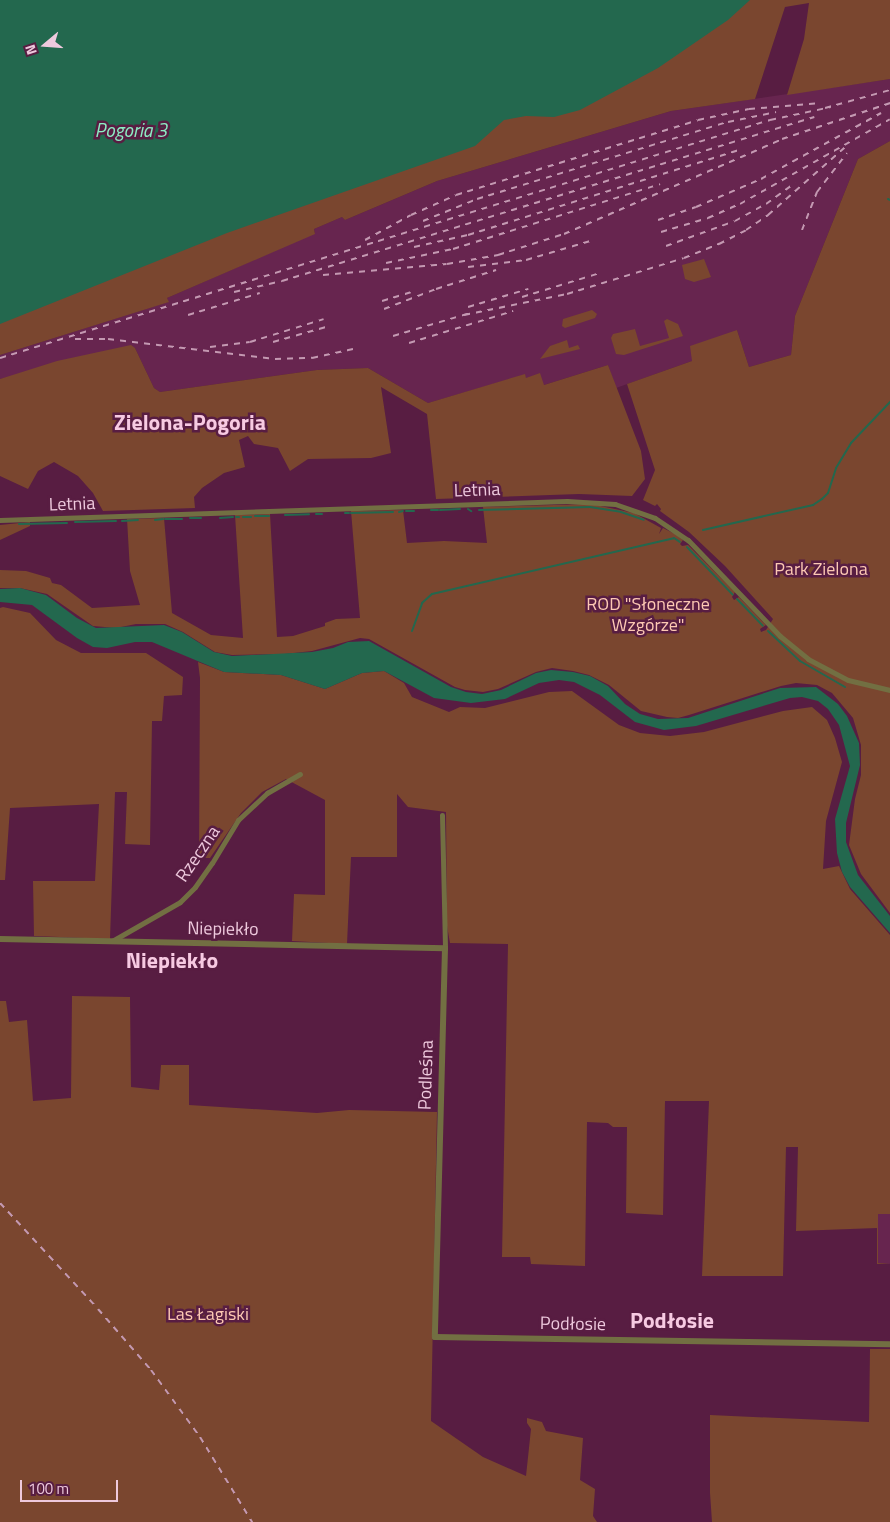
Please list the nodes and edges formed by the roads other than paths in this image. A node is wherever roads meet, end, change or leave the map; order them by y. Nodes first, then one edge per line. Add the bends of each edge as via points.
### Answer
1 (0, 520) edge
2 (890, 690) edge
3 (300, 774) dead end
4 (442, 815) dead end
5 (0, 939) edge
6 (112, 942) junction
7 (445, 948) junction
8 (435, 1337) joint
9 (890, 1344) edge

1 - 2 street, Letnia via 567,501 614,504 655,518 688,540 780,636 808,660 848,680
3 - 6 street, Rzeczna via 268,792 238,820 205,874 180,902
4 - 7 street, Podleśna
5 - 6 street, Niepiekło
6 - 7 street, Niepiekło
7 - 8 street, Podleśna
8 - 9 street, Podłosie

